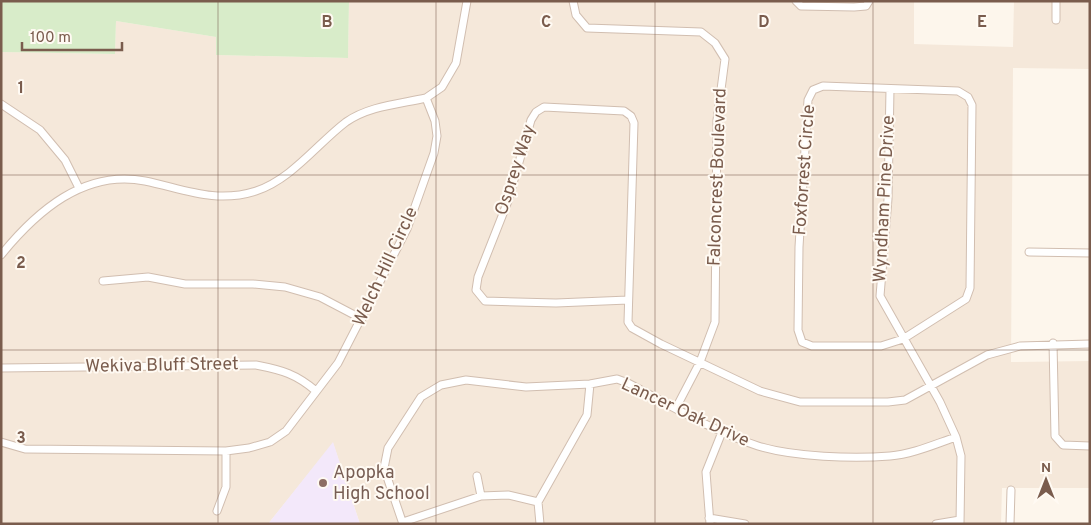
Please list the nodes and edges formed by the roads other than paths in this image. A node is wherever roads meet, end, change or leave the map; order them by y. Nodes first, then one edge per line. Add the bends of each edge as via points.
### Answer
1 (467, 1) edge
2 (574, 1) edge
3 (796, 1) edge
4 (869, 1) edge
5 (1056, 1) edge
6 (1056, 20) dead end
7 (890, 88) junction
8 (426, 98) junction
9 (1, 104) edge
10 (79, 188) junction
11 (1030, 252) dead end
12 (1090, 252) edge
13 (1, 256) edge
14 (102, 281) dead end
15 (628, 300) junction
16 (362, 319) junction
17 (903, 339) junction
18 (1053, 343) junction
19 (1090, 344) edge
20 (700, 362) junction
21 (1, 368) edge
22 (590, 384) junction
23 (930, 387) junction
24 (316, 391) junction
25 (676, 408) junction
26 (722, 432) junction
27 (956, 437) junction
28 (1, 442) edge
29 (1090, 446) edge
30 (226, 450) junction
31 (477, 476) dead end
32 (1011, 490) dead end
33 (481, 496) junction
34 (538, 502) junction
35 (217, 511) dead end
36 (710, 521) edge
37 (960, 522) edge
38 (403, 523) edge
39 (540, 524) edge
40 (745, 524) edge
41 (936, 524) edge
42 (1010, 524) edge

1 - 8 street via 456,63 442,87
2 - 20 street, Falconcrest Boulevard via 576,15 587,28 700,32 715,43 725,59 717,120 715,322
3 - 4 street via 801,6 854,7 866,6
5 - 6 street
7 - 17 street, Wyndham Pine Drive via 888,198 880,296
7 - 17 street, Foxforrest Circle via 958,91 968,96 972,105 970,288 966,299
7 - 17 street, Foxforrest Circle via 823,86 813,90 808,100 799,246 798,330 802,342 812,346 881,346
8 - 10 street via 375,108 347,122 283,176 257,191 231,196 203,196 144,181 119,179
8 - 16 street, Welch Hill Circle via 435,121 434,153 407,229
9 - 10 street via 40,130 65,160
10 - 13 street via 53,202
11 - 12 street
14 - 16 street via 148,277 185,284 285,287 320,297
15 - 15 street, Osprey Way via 634,123 631,116 624,111 544,108 531,120 508,201 478,277 476,290 484,301
15 - 20 street, Osprey Way via 628,322 632,328
16 - 24 street, Welch Hill Circle via 338,364
17 - 23 street, Wyndham Pine Drive
18 - 19 street
18 - 23 street via 1020,346 987,355
18 - 29 street via 1055,436 1063,446
20 - 23 street via 760,391 800,402 888,402 905,400
20 - 25 street, Falconcrest Boulevard
21 - 24 street, Wekiva Bluff Street via 256,365 300,377
22 - 25 street, Lancer Oak Drive via 617,379
22 - 34 street via 587,415
22 - 38 street, Lancer Oak Drive via 526,388 466,380 441,385 421,397 388,448 384,468
23 - 27 street, Wyndham Pine Drive
24 - 30 street, Welch Hill Circle via 286,431 270,442
25 - 26 street, Lancer Oak Drive
26 - 27 street, Lancer Oak Drive via 758,446 798,454 853,456 891,456
26 - 36 street via 706,472
27 - 37 street, Wyndham Pine Drive via 961,456
28 - 30 street, Welch Hill Circle via 25,449
30 - 35 street via 226,487
31 - 33 street
32 - 42 street
33 - 34 street via 508,495
33 - 38 street
34 - 39 street
36 - 40 street
37 - 41 street

